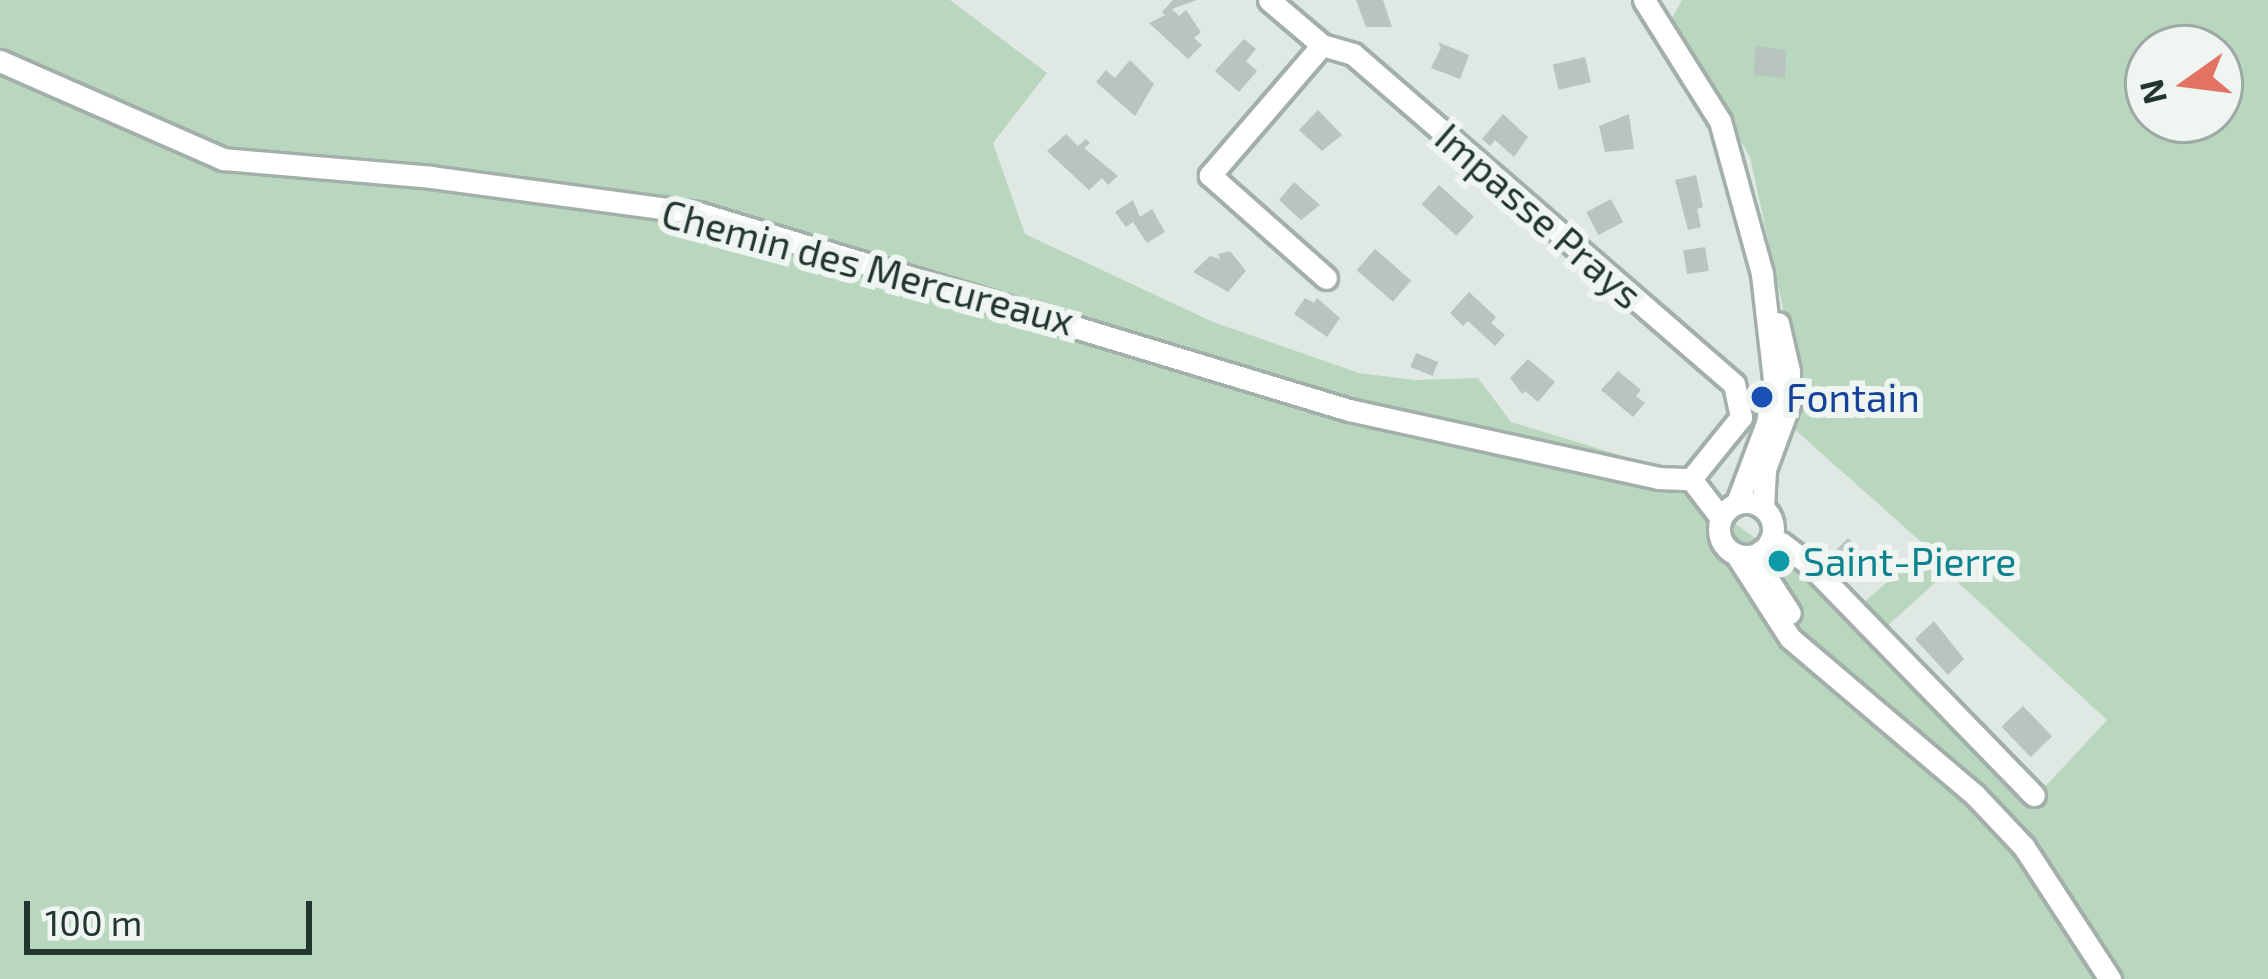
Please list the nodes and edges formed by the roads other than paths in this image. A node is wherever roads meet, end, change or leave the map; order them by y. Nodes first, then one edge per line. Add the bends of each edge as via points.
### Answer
1 (1269, 0) edge
2 (1644, 0) edge
3 (1322, 45) junction
4 (0, 62) edge
5 (1762, 274) junction
6 (1326, 278) dead end
7 (1690, 478) junction
8 (1763, 508) junction
9 (1729, 510) junction
10 (1766, 546) junction
11 (1736, 554) junction
12 (1831, 673) junction
13 (2034, 795) dead end
14 (2110, 979) edge

1 - 3 street, Impasse Prays
2 - 5 street via 1720,121
3 - 6 street via 1210,175
3 - 7 street, Impasse Prays via 1352,54 1734,384 1742,405 1736,428
4 - 7 street, Chemin des Mercureaux via 223,160 431,177 698,213 1349,410 1658,478
5 - 8 street via 1790,371
5 - 9 street via 1774,380 1768,423
7 - 9 street
8 - 9 street
8 - 10 street via 1772,524
9 - 11 street via 1723,543
10 - 11 street
10 - 12 street via 1768,581
10 - 13 street via 1810,565
11 - 12 street via 1790,638
12 - 14 street via 2024,847

